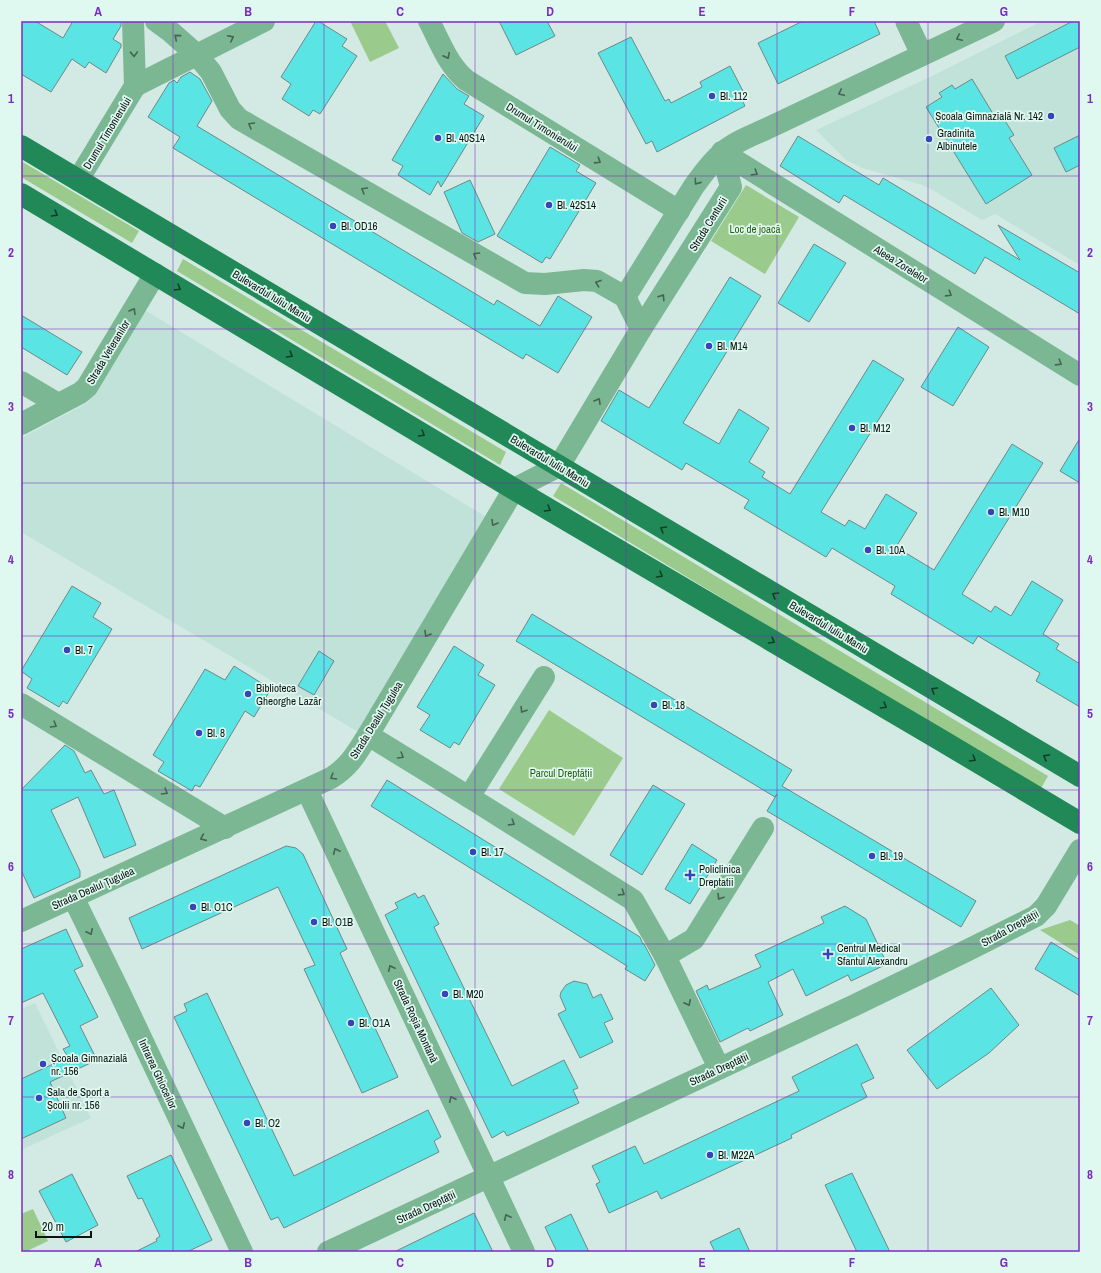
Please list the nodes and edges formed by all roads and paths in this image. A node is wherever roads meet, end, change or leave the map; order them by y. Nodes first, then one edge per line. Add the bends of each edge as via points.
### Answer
1 (133, 21) edge
2 (156, 21) edge
3 (264, 21) edge
4 (429, 21) edge
5 (906, 21) edge
6 (994, 21) edge
7 (197, 55) junction
8 (922, 55) junction
9 (135, 86) junction
10 (21, 146) edge
11 (722, 152) junction
12 (78, 180) junction
13 (21, 194) edge
14 (679, 211) junction
15 (155, 274) junction
16 (625, 297) junction
17 (640, 329) junction
18 (1080, 376) edge
19 (21, 382) edge
20 (58, 404) junction
21 (21, 424) edge
22 (559, 466) junction
23 (514, 489) junction
24 (544, 677) dead end
25 (21, 704) edge
26 (368, 735) junction
27 (1080, 776) edge
28 (307, 790) junction
29 (469, 797) junction
30 (1080, 823) edge
31 (225, 828) junction
32 (763, 828) dead end
33 (1080, 850) edge
34 (73, 897) junction
35 (21, 921) edge
36 (665, 956) junction
37 (719, 1068) junction
38 (489, 1177) junction
39 (242, 1252) edge
40 (328, 1252) edge
41 (524, 1252) edge

1 -> 9 street
7 -> 2 street
7 -> 3 street
4 -> 14 street, Drumul Timonierului via 452,66 466,80
5 - 8 street
6 -> 8 street
7 - 9 street
16 -> 7 street via 597,281 525,283 239,118 230,109 211,72
8 -> 11 street via 738,142
9 - 12 street, Drumul Timonierului
10 - 12 main road, Bulevardul Iuliu Maniu
11 -> 14 street via 706,170
17 -> 11 street, Strada Centurii via 731,187
11 -> 18 street, Aleea Zorelelor
12 - 22 main road, Bulevardul Iuliu Maniu
13 -> 15 main road
14 - 16 street
20 -> 15 street, Strada Veteranilor via 87,387
15 -> 23 main road
16 - 17 street
22 -> 17 street, Strada Centurii
19 - 20 street
20 - 21 street, Strada Veteranilor
22 - 23 street
27 -> 22 main road, Bulevardul Iuliu Maniu
23 -> 26 street, Strada Dealul Țugulea
23 -> 30 main road
24 -> 29 street
25 -> 31 street
26 -> 28 street, Strada Dealul Țugulea via 343,770
26 -> 29 street
28 - 31 street, Strada Dealul Țugulea
38 -> 28 street, Strada Roșia Montană
29 -> 36 street via 633,900
31 -> 34 street, Strada Dealul Țugulea
32 -> 36 street via 694,939
33 - 37 street, Strada Dreptății via 1046,906 1036,916
34 - 35 street, Strada Dealul Țugulea
34 -> 39 street, Intrarea Ghioceilor
36 -> 37 street
37 - 38 street, Strada Dreptății
38 - 40 street, Strada Dreptății
41 -> 38 street, Strada Roșia Montană

